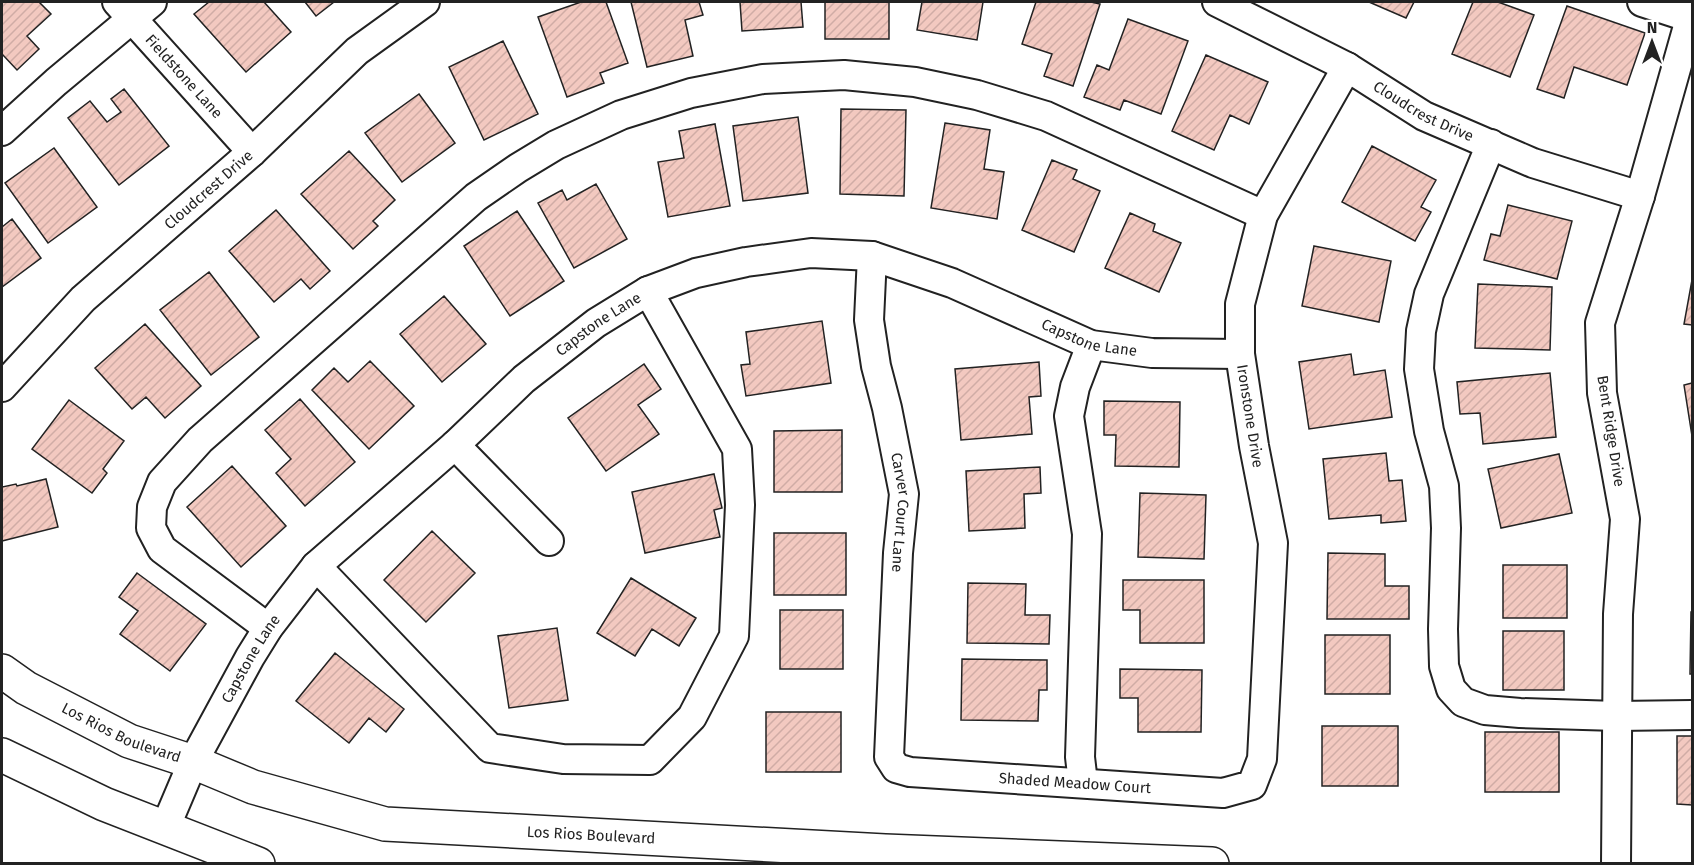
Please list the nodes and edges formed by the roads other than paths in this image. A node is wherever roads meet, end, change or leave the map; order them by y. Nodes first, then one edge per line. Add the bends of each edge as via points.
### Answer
1 (425, 2) edge
2 (1217, 2) edge
3 (1642, 2) edge
4 (134, 7) edge
5 (1691, 15) edge
6 (1347, 67) junction
7 (2, 131) edge
8 (1491, 144) junction
9 (252, 152) junction
10 (1640, 196) junction
11 (1263, 215) junction
12 (872, 256) junction
13 (648, 291) junction
14 (1091, 345) junction
15 (1240, 354) junction
16 (2, 387) edge
17 (455, 445) junction
18 (549, 541) dead end
19 (316, 566) junction
20 (268, 628) junction
21 (2, 671) edge
22 (1692, 715) edge
23 (1617, 716) junction
24 (2, 754) edge
25 (193, 762) junction
26 (896, 768) joint
27 (1083, 783) junction
28 (1252, 785) joint
29 (165, 828) junction
30 (822, 856) edge
31 (258, 864) edge
32 (1212, 864) edge
33 (1616, 864) edge

1 - 9 street, Cloudcrest Drive via 357,51
2 - 6 street, Cloudcrest Drive
3 - 5 street
4 - 7 street
4 - 9 street, Fieldstone Lane
5 - 10 street, Bent Ridge Drive
6 - 8 street, Cloudcrest Drive via 1424,116
6 - 11 street, Ironstone Drive
8 - 10 street, Cloudcrest Drive via 1533,163
8 - 23 street via 1429,294 1421,331 1419,369 1429,431 1444,486 1444,666 1451,689 1463,702 1485,710
9 - 16 street, Cloudcrest Drive via 83,299
10 - 23 street, Bent Ridge Drive via 1600,323 1602,393 1625,519 1618,614
11 - 15 street, Ironstone Drive via 1240,304
11 - 20 street via 1046,116 915,82 844,75 763,79 691,93 621,115 556,145 476,197 200,440 162,482 152,507 151,528 162,549
12 - 13 street, Capstone Lane via 810,253 746,262 696,273
12 - 14 street, Capstone Lane via 951,283
12 - 26 street, Carver Court Lane via 869,320 904,494 889,757
13 - 17 street, Capstone Lane via 596,323 524,379
13 - 19 street via 738,449 740,505 734,636 692,717 650,760 563,759 490,748
14 - 15 street, Capstone Lane via 1152,353
14 - 27 street via 1069,416 1087,534 1080,757
15 - 28 street, Ironstone Drive via 1273,543 1262,759
17 - 18 street
17 - 19 street, Capstone Lane
19 - 20 street, Capstone Lane
20 - 25 street, Capstone Lane
21 - 25 main road, Los Rios Boulevard via 26,688 129,741
22 - 23 street
23 - 33 street, Bent Ridge Drive
24 - 29 main road via 104,804
25 - 29 street, Capstone Lane
25 - 30 main road, Los Rios Boulevard via 253,787 385,824
26 - 27 street, Shaded Meadow Court
27 - 28 street, Shaded Meadow Court via 1223,793
29 - 31 main road
30 - 32 main road, Los Rios Boulevard

